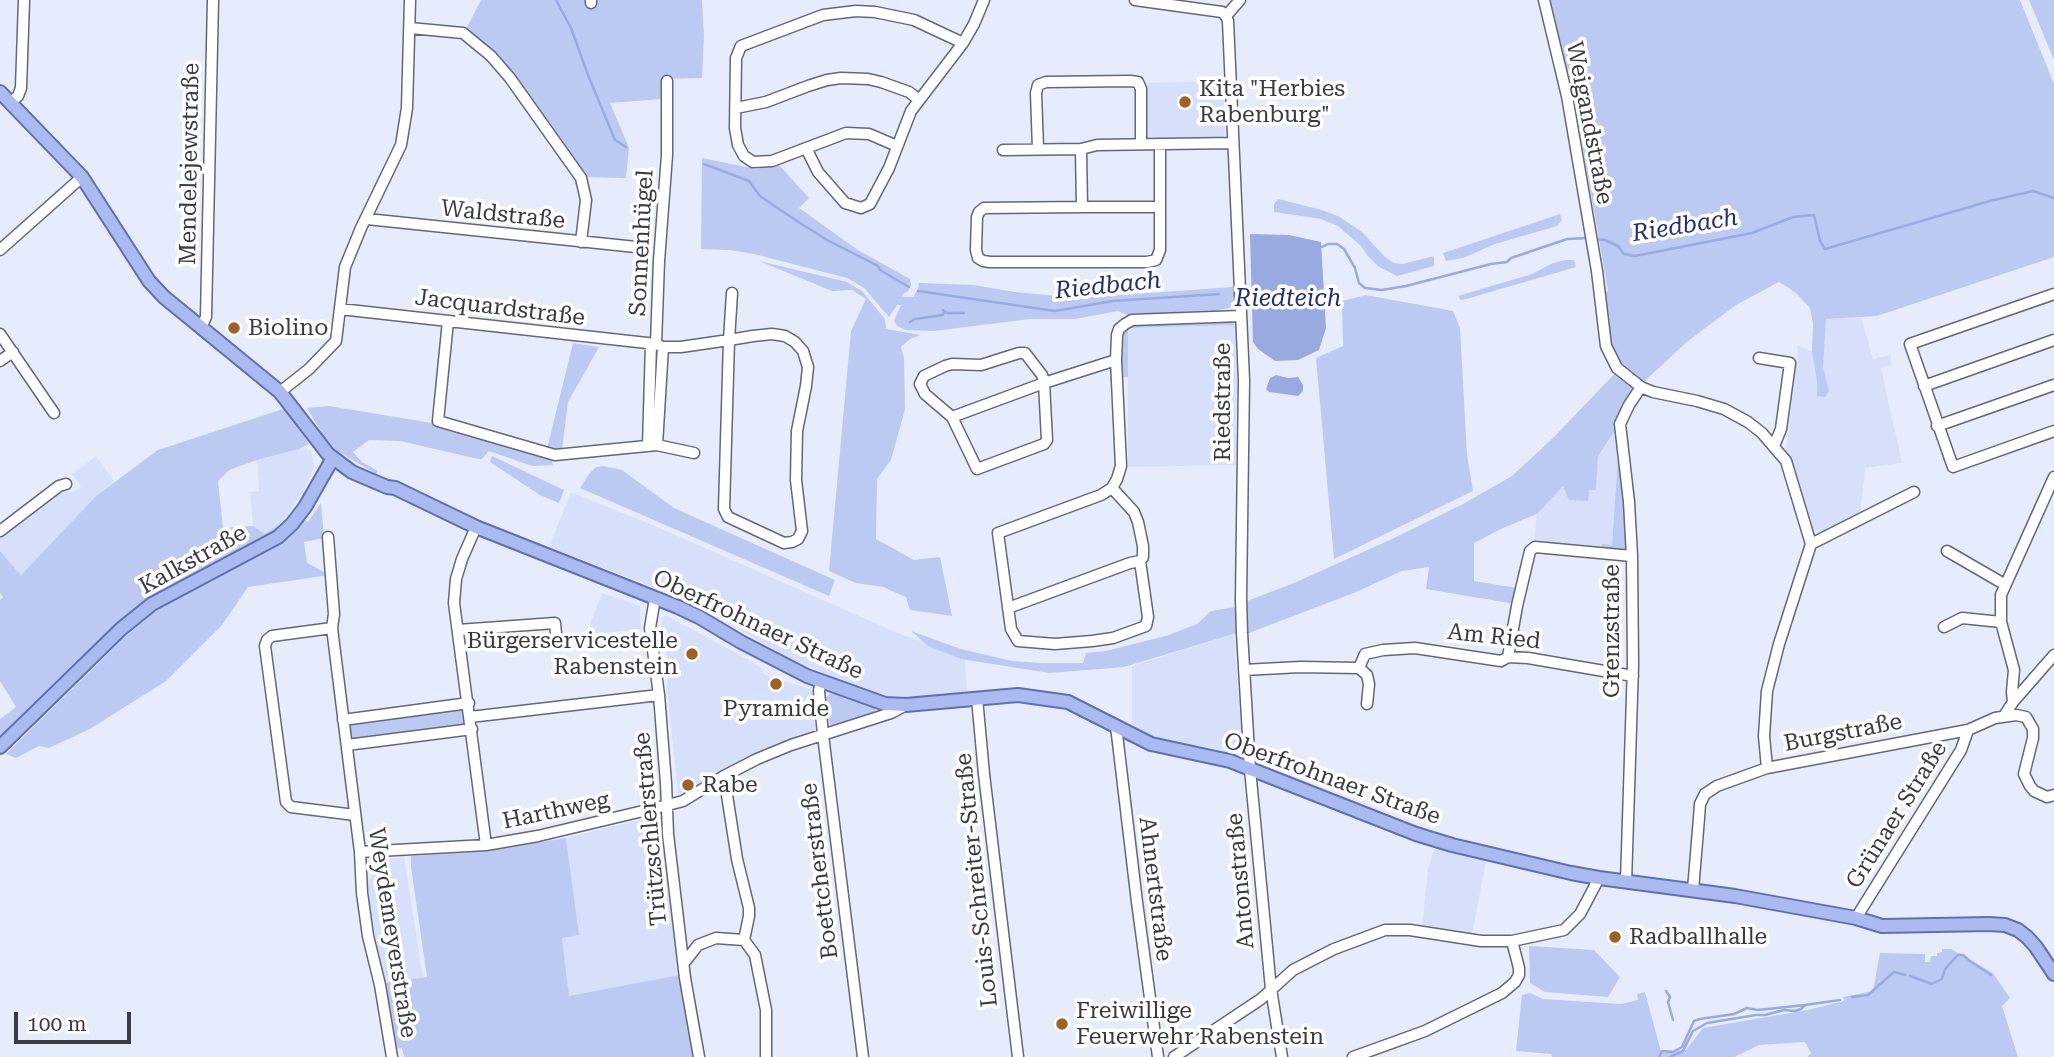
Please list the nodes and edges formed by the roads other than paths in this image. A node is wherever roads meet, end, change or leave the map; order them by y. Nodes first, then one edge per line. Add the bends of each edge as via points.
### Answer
1 (24, 0) edge
2 (213, 0) edge
3 (410, 0) edge
4 (984, 0) edge
5 (1135, 0) edge
6 (1240, 0) edge
7 (1544, 0) edge
8 (1226, 16) junction
9 (411, 28) junction
10 (963, 43) junction
11 (667, 81) dead end
12 (0, 92) edge
13 (919, 100) junction
14 (11, 103) junction
15 (736, 108) junction
16 (1233, 143) junction
17 (1141, 144) junction
18 (1160, 145) junction
19 (897, 146) junction
20 (806, 148) junction
21 (1038, 148) junction
22 (1082, 149) junction
23 (1003, 150) dead end
24 (82, 177) junction
25 (1082, 207) junction
26 (1160, 207) junction
27 (367, 219) junction
28 (581, 243) junction
29 (636, 247) dead end
30 (0, 250) edge
31 (732, 293) dead end
32 (2054, 294) edge
33 (340, 309) junction
34 (1241, 316) junction
35 (448, 321) junction
36 (201, 328) junction
37 (0, 334) edge
38 (729, 340) junction
39 (2054, 340) edge
40 (657, 345) junction
41 (13, 352) junction
42 (1759, 358) dead end
43 (1116, 360) junction
44 (0, 362) edge
45 (1044, 383) junction
46 (2054, 385) edge
47 (1924, 386) junction
48 (1641, 387) junction
49 (280, 392) junction
50 (54, 413) dead end
51 (952, 417) junction
52 (1937, 426) junction
53 (2054, 431) edge
54 (652, 446) junction
55 (1774, 446) junction
56 (694, 453) dead end
57 (334, 458) junction
58 (2054, 477) edge
59 (66, 485) dead end
60 (1112, 488) junction
61 (1914, 492) dead end
62 (476, 527) junction
63 (0, 531) edge
64 (328, 537) dead end
65 (1811, 544) junction
66 (1947, 551) dead end
67 (1632, 556) junction
68 (1140, 561) junction
69 (2004, 584) junction
70 (655, 598) junction
71 (1008, 608) junction
72 (2001, 622) junction
73 (1944, 626) dead end
74 (332, 628) junction
75 (458, 630) junction
76 (557, 644) dead end
77 (2054, 655) edge
78 (1508, 657) junction
79 (1360, 668) junction
80 (1244, 670) junction
81 (1633, 676) junction
82 (821, 681) junction
83 (659, 695) junction
84 (977, 698) junction
85 (2013, 702) junction
86 (469, 703) junction
87 (1367, 704) dead end
88 (906, 705) junction
89 (2004, 716) junction
90 (343, 720) junction
91 (471, 723) junction
92 (1116, 726) junction
93 (1968, 730) junction
94 (823, 735) junction
95 (346, 745) junction
96 (0, 747) edge
97 (1766, 768) junction
98 (1250, 769) junction
99 (724, 776) junction
100 (2054, 795) edge
101 (668, 805) junction
102 (355, 815) junction
103 (486, 845) junction
104 (360, 852) junction
105 (1599, 878) junction
106 (1626, 882) junction
107 (1693, 890) junction
108 (1856, 918) junction
109 (744, 940) junction
110 (1512, 941) junction
111 (684, 963) junction
112 (2054, 974) edge
113 (1271, 989) junction
114 (392, 1057) edge
115 (699, 1057) edge
116 (766, 1057) edge
117 (863, 1057) edge
118 (1018, 1057) edge
119 (1158, 1057) edge
120 (1174, 1057) edge
121 (1282, 1057) edge
122 (1353, 1057) edge

1 - 14 street via 21,88
2 - 36 street, Mendelejewstraße via 206,317
3 - 9 street
4 - 10 street
5 - 8 street
6 - 8 street
7 - 48 street, Weigandstraße via 1567,96 1606,345 1617,368
8 - 16 street, Riedstraße
9 - 27 street via 401,145
9 - 28 street via 463,33 510,78 580,178 586,200
10 - 13 street
10 - 15 street via 895,15 856,11 824,15 741,46 736,58
11 - 40 street, Sonnenhügel
12 - 14 main road, Oberfrohnaer Straße
13 - 15 street via 881,82 841,78
13 - 19 street
14 - 24 main road, Oberfrohnaer Straße
15 - 20 street via 738,145 753,162 772,161
16 - 18 street
16 - 34 street, Riedstraße
17 - 18 street
17 - 21 street via 1138,82 1046,82 1038,85 1036,93
17 - 22 street
18 - 26 street
19 - 20 street via 855,133
19 - 20 street via 877,194 861,208 845,203 818,172
21 - 22 street
21 - 23 street
22 - 25 street
24 - 30 street
24 - 36 main road, Oberfrohnaer Straße via 149,281
25 - 26 street
25 - 26 street via 984,208 977,218 978,258 990,262 1156,260
27 - 28 street, Waldstraße
27 - 33 street via 345,267
28 - 29 street, Waldstraße
31 - 38 street, Jacquardstraße
32 - 47 street via 1910,344
33 - 35 street, Jacquardstraße
33 - 49 street via 330,349
34 - 43 street via 1132,320 1119,329
34 - 80 street, Riedstraße
35 - 40 street, Jacquardstraße
35 - 54 street via 438,421 555,455
36 - 49 main road, Oberfrohnaer Straße
37 - 41 street
38 - 38 street, Jacquardstraße via 785,336 803,351 808,366 797,431 802,531 792,542 784,543 725,514
38 - 40 street, Jacquardstraße via 681,347
39 - 47 street
40 - 54 street, Sonnenhügel
41 - 44 street
41 - 50 street
42 - 55 street via 1790,363 1781,429
43 - 45 street
43 - 60 street via 1121,466
45 - 51 street
45 - 51 street via 1044,444 977,469
45 - 51 street via 1025,353 981,365 952,364 923,376 923,392
46 - 52 street
47 - 52 street
48 - 55 street, Weigandstraße via 1724,409 1748,422
48 - 67 street, Grenzstraße via 1620,424
49 - 57 main road, Oberfrohnaer Straße
52 - 53 street via 1953,467
54 - 56 street
55 - 65 street, Weigandstraße via 1786,461
57 - 62 main road, Oberfrohnaer Straße via 352,472
57 - 96 main road, Kalkstraße via 305,506 278,537 152,604
58 - 69 street
59 - 63 street
60 - 68 street via 1138,522 1143,546
60 - 71 street via 998,533
61 - 65 street
62 - 70 main road, Oberfrohnaer Straße
62 - 75 street via 456,579
64 - 74 street, Weydemeyerstraße
65 - 97 street via 1767,691
66 - 69 street
67 - 78 street via 1535,547 1530,551
67 - 81 street, Grenzstraße
68 - 71 street
68 - 71 street via 1148,617 1146,626 1139,629 1092,641 1018,641
69 - 72 street
70 - 82 main road, Oberfrohnaer Straße
70 - 83 street, Trützschlerstraße via 650,628
72 - 73 street via 1962,618
72 - 85 street via 2014,670
74 - 90 street, Weydemeyerstraße
74 - 102 street, Weydemeyerstraße via 272,636 265,646 286,802 291,807
75 - 76 street via 555,623
75 - 86 street
77 - 85 street
78 - 79 street, Am Ried via 1501,661 1399,648 1365,654
78 - 81 street, Am Ried
79 - 80 street
79 - 87 street via 1369,684
80 - 98 street, Riedstraße
81 - 106 street, Grenzstraße
82 - 88 main road, Oberfrohnaer Straße via 885,704
82 - 94 street, Boettcherstraße
83 - 91 street
83 - 101 street, Trützschlerstraße
84 - 88 main road, Oberfrohnaer Straße
84 - 92 main road, Oberfrohnaer Straße via 1018,695 1068,702
84 - 118 street, Louis-Schreiter-Straße
85 - 89 street
86 - 90 street
86 - 91 street
88 - 94 street, Harthweg
89 - 93 street, Burgstraße
89 - 100 street via 2026,717 2033,737 2024,774 2034,791
90 - 95 street, Weydemeyerstraße
91 - 95 street
91 - 103 street
92 - 98 main road, Oberfrohnaer Straße via 1151,744
92 - 119 street, Ahnertstraße
93 - 97 street, Burgstraße
93 - 108 street, Grünaer Straße via 1961,750
94 - 99 street, Harthweg
94 - 117 street, Boettcherstraße
95 - 102 street, Weydemeyerstraße
97 - 107 street via 1705,794 1700,804
98 - 105 main road, Oberfrohnaer Straße via 1416,834
98 - 113 street, Antonstraße
99 - 101 street, Harthweg
99 - 109 street via 749,916
101 - 103 street, Harthweg
101 - 111 street, Trützschlerstraße
102 - 104 street, Weydemeyerstraße
103 - 104 street, Harthweg
104 - 114 street, Weydemeyerstraße via 368,936
105 - 106 main road, Oberfrohnaer Straße
105 - 110 street via 1580,914 1564,930
106 - 107 main road, Oberfrohnaer Straße
107 - 108 main road, Oberfrohnaer Straße
108 - 112 main road, Oberfrohnaer Straße via 1882,926 2011,927 2036,947
109 - 111 street via 716,938 698,946
109 - 116 street via 755,955 765,1010
110 - 113 street via 1385,930 1313,959
110 - 122 street via 1520,968 1515,982 1502,993 1425,1031
111 - 115 street, Trützschlerstraße
113 - 120 street
113 - 121 street, Antonstraße

